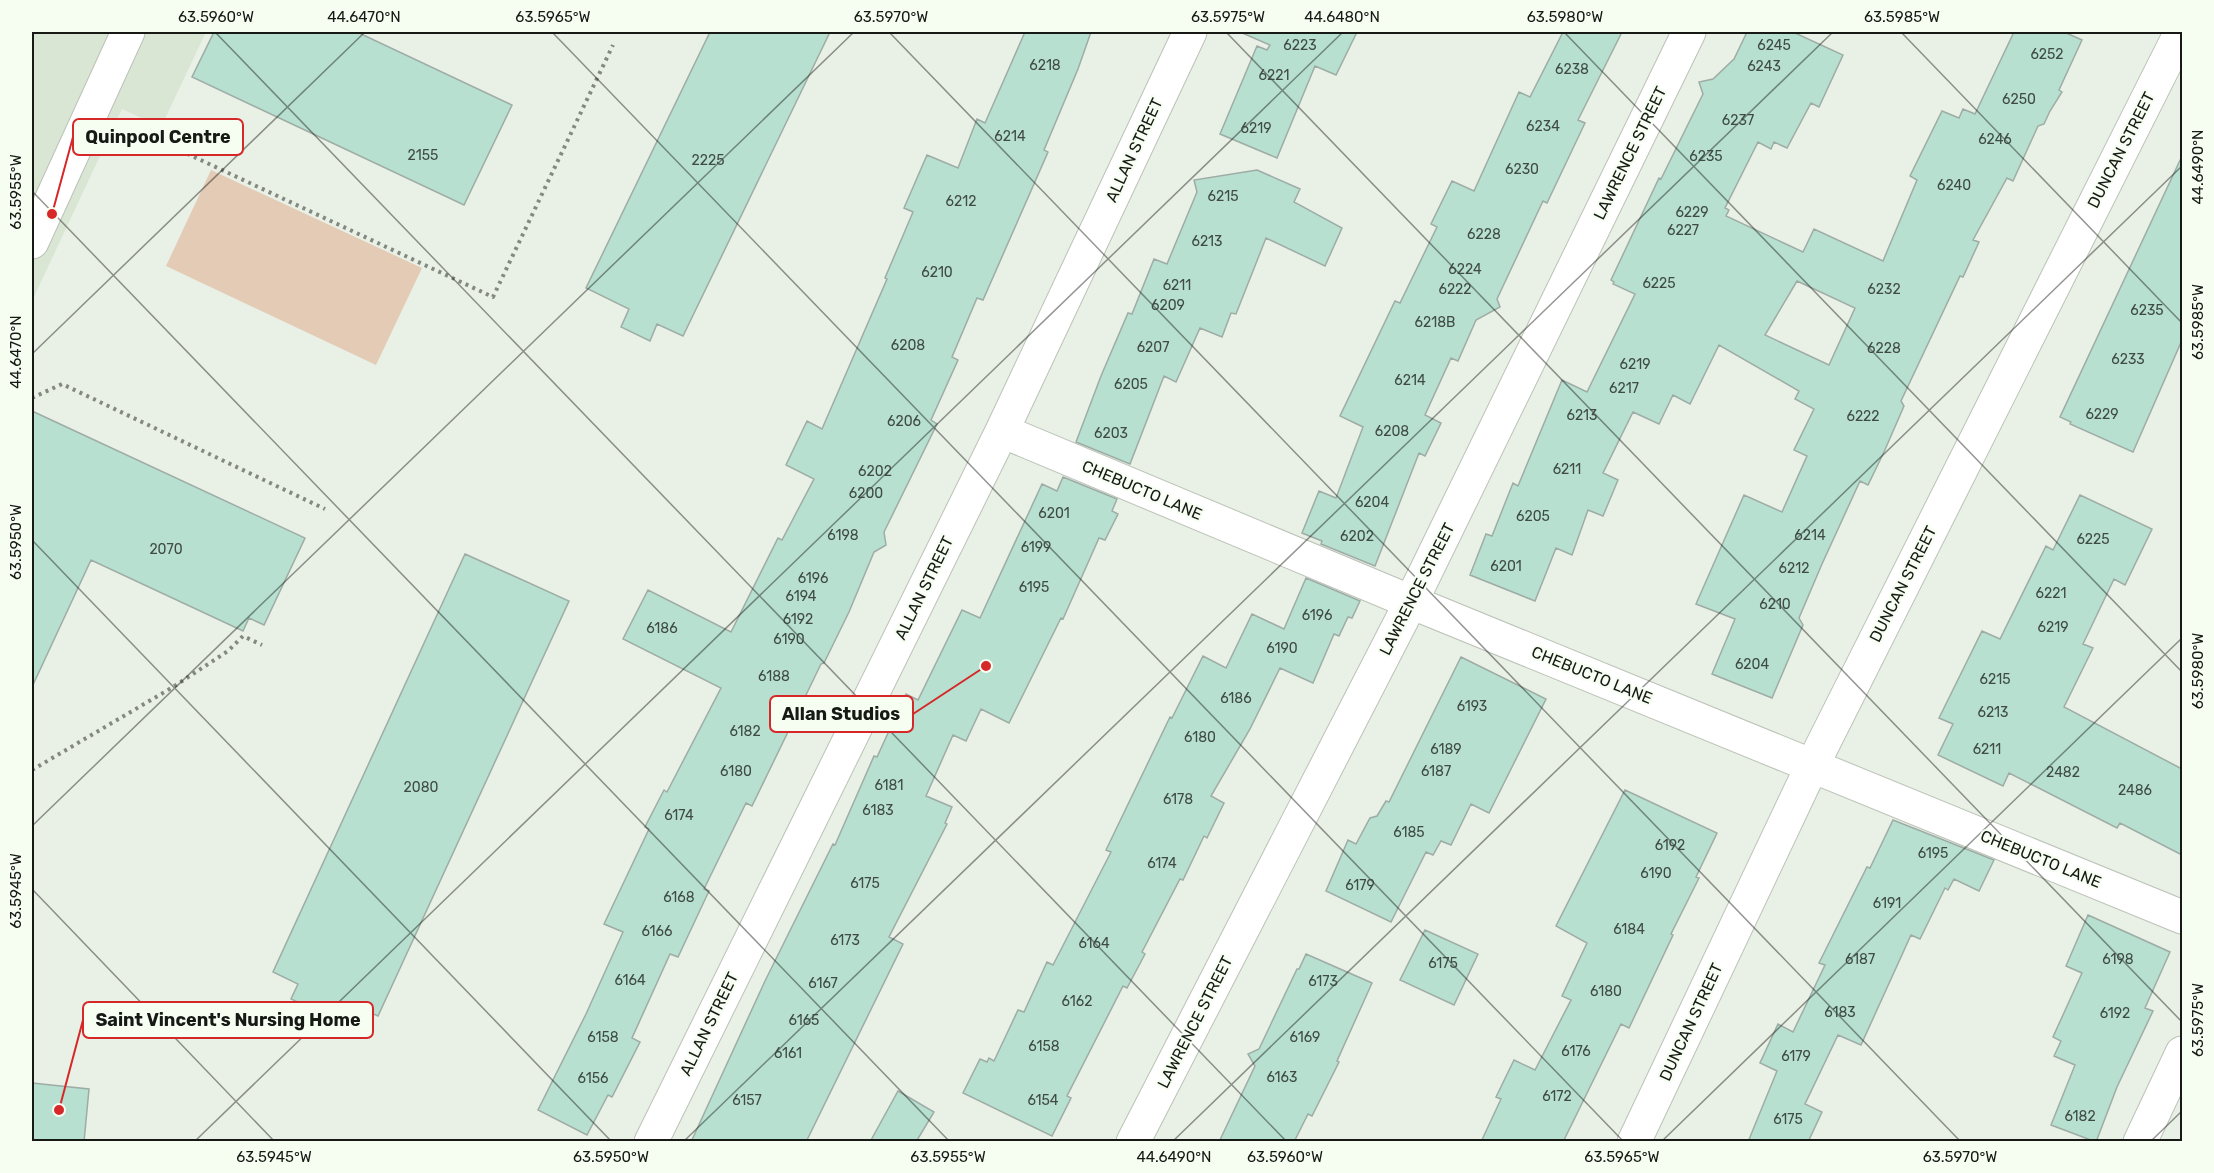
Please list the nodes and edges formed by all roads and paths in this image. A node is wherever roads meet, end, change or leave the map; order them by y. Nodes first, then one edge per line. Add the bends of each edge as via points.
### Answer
1 (128, 32) edge
2 (1190, 32) edge
3 (1689, 32) edge
4 (2181, 32) edge
5 (613, 45) dead end
6 (93, 110) junction
7 (32, 242) edge
8 (32, 398) edge
9 (1002, 431) junction
10 (325, 509) dead end
11 (1411, 602) junction
12 (262, 645) dead end
13 (1812, 766) junction
14 (32, 770) edge
15 (2182, 917) edge
16 (2182, 1053) edge
17 (651, 1142) edge
18 (1133, 1142) edge
19 (1634, 1142) edge
20 (2140, 1142) edge

1 - 6 street
2 - 9 street, ALLAN STREET
3 - 11 street, LAWRENCE STREET
4 - 13 street, DUNCAN STREET
5 - 6 path via 493,297
6 - 7 street
8 - 10 path via 62,384
9 - 11 street, CHEBUCTO LANE
9 - 17 street, ALLAN STREET
11 - 13 street, CHEBUCTO LANE
11 - 18 street, LAWRENCE STREET
12 - 14 path via 243,636 228,651 173,687
13 - 15 street, CHEBUCTO LANE
13 - 19 street, DUNCAN STREET
16 - 20 street

